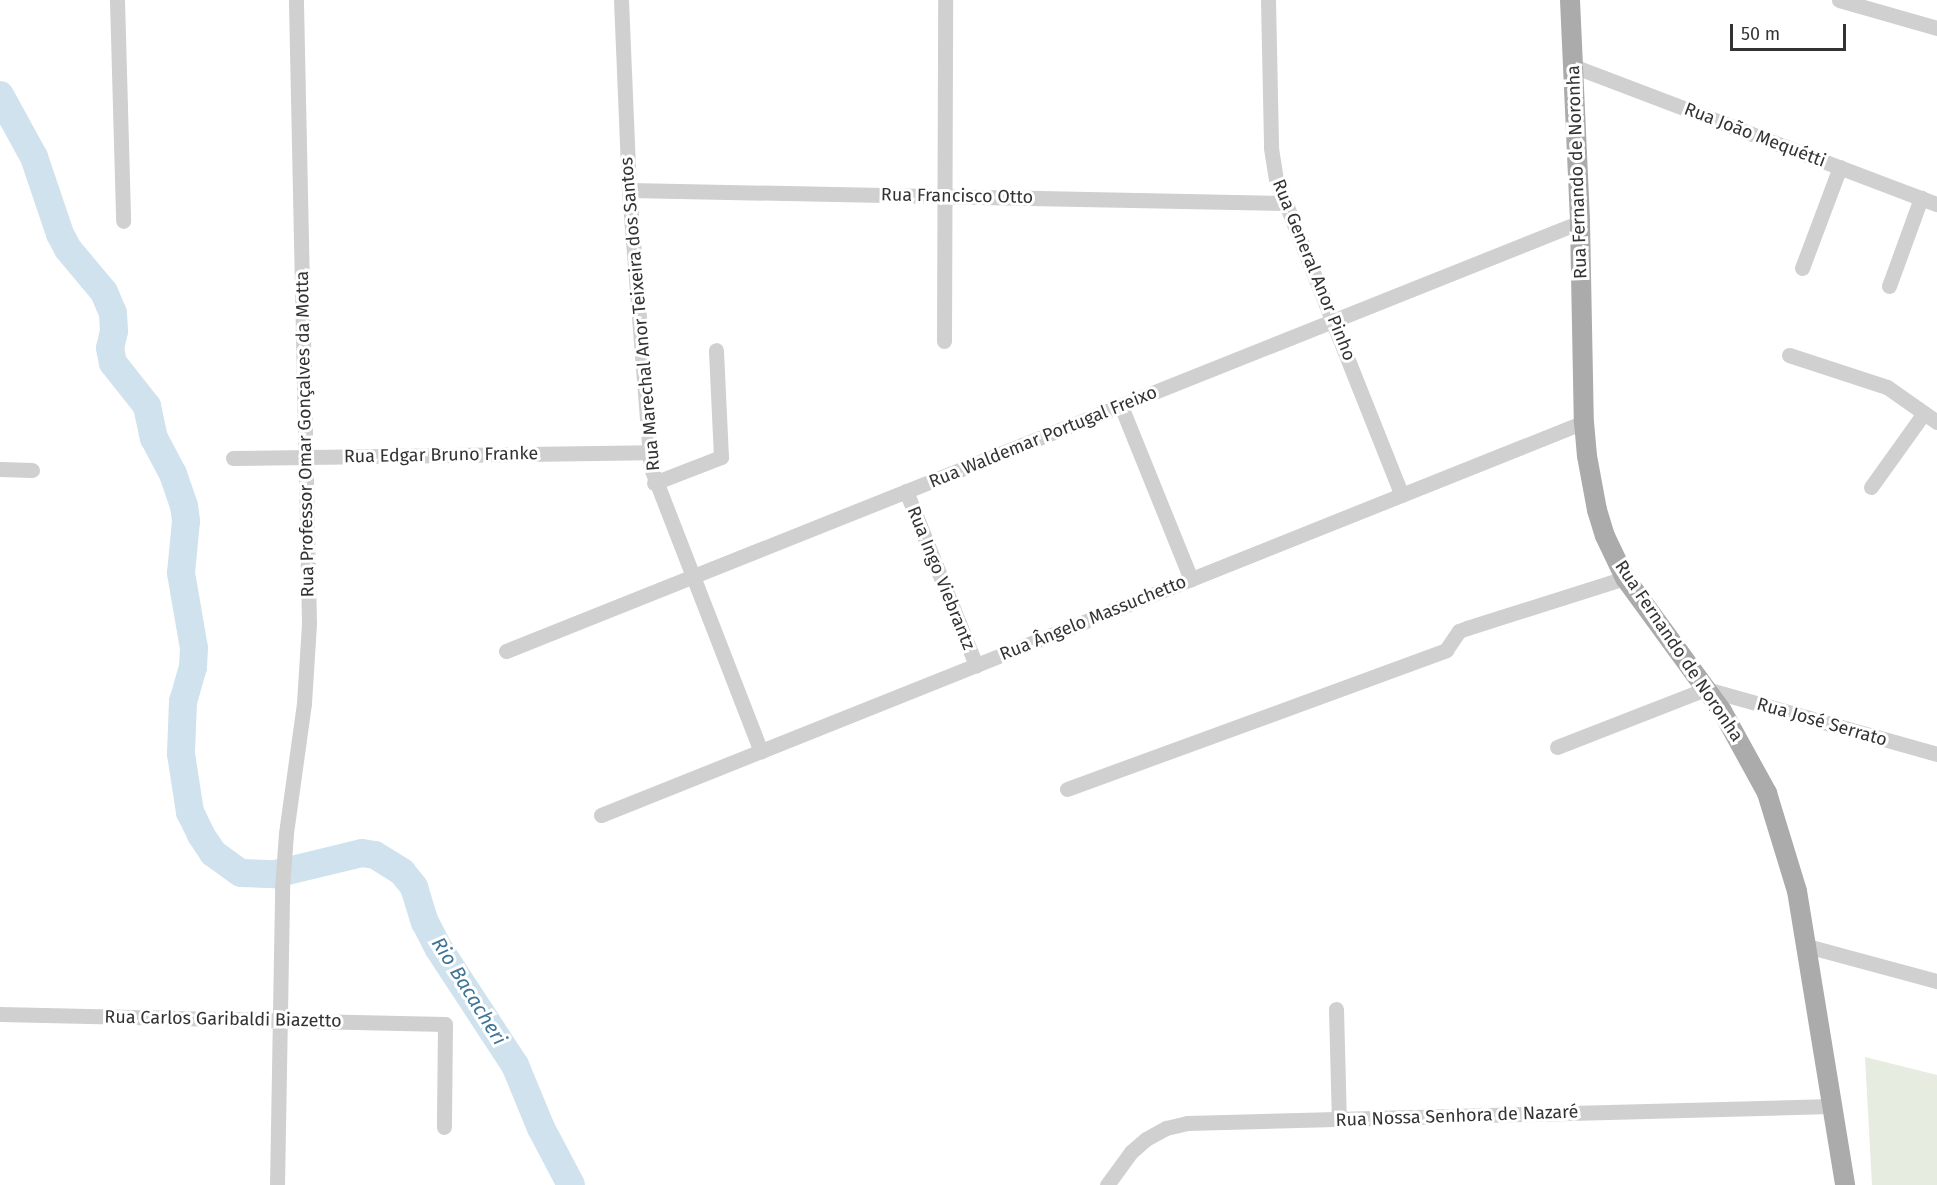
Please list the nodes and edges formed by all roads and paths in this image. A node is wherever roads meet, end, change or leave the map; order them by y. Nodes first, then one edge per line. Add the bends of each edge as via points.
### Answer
1 (117, 0) edge
2 (296, 0) edge
3 (621, 0) edge
4 (945, 0) edge
5 (1268, 0) edge
6 (1570, 0) edge
7 (1839, 0) edge
8 (1937, 28) edge
9 (1573, 66) junction
10 (1840, 167) junction
11 (629, 190) junction
12 (946, 196) junction
13 (1922, 198) junction
14 (1286, 203) junction
15 (1937, 204) edge
16 (123, 221) dead end
17 (1580, 222) junction
18 (1802, 268) dead end
19 (1888, 286) dead end
20 (1333, 321) junction
21 (944, 341) dead end
22 (716, 350) dead end
23 (1789, 355) dead end
24 (1121, 406) junction
25 (1924, 413) junction
26 (1584, 422) junction
27 (1937, 422) edge
28 (649, 452) junction
29 (306, 457) junction
30 (233, 458) dead end
31 (0, 469) edge
32 (32, 470) dead end
33 (654, 483) junction
34 (1870, 487) dead end
35 (906, 491) junction
36 (1402, 495) junction
37 (692, 577) junction
38 (1624, 578) junction
39 (1191, 579) junction
40 (506, 651) dead end
41 (976, 665) junction
42 (1706, 689) junction
43 (1557, 747) dead end
44 (761, 751) junction
45 (1937, 754) edge
46 (1067, 789) dead end
47 (601, 815) dead end
48 (1806, 946) junction
49 (1937, 981) edge
50 (1336, 1009) dead end
51 (0, 1014) edge
52 (280, 1021) junction
53 (1832, 1106) junction
54 (1339, 1120) junction
55 (444, 1127) dead end
56 (277, 1185) edge
57 (1107, 1185) edge
58 (1845, 1185) edge

1 - 16 street
2 - 29 street, Rua Professor Omar Gonçalves da Motta
3 - 11 street, Rua Marechal Anor Teixeira dos Santos
4 - 12 street
5 - 14 street, Rua General Anor Pinho via 1271,148 1276,179
6 - 9 main road, Rua Fernando de Noronha
7 - 8 street
9 - 10 street, Rua João Mequétti
9 - 17 main road, Rua Fernando de Noronha
10 - 13 street, Rua João Mequétti
10 - 18 street
11 - 12 street, Rua Francisco Otto
11 - 28 street, Rua Marechal Anor Teixeira dos Santos
12 - 14 street, Rua Francisco Otto
12 - 21 street
13 - 15 street, Rua João Mequétti
13 - 19 street
14 - 20 street, Rua General Anor Pinho
17 - 20 street, Rua Waldemar Portugal Freixo
17 - 26 main road, Rua Fernando de Noronha
20 - 24 street, Rua Waldemar Portugal Freixo
20 - 36 street, Rua General Anor Pinho
22 - 33 street via 721,457
23 - 25 street via 1887,387
24 - 35 street, Rua Waldemar Portugal Freixo
24 - 39 street
25 - 27 street
25 - 34 street
26 - 36 street, Rua Ângelo Massuchetto
26 - 38 main road, Rua Fernando de Noronha via 1597,510
28 - 29 street, Rua Edgar Bruno Franke
28 - 33 street, Rua Marechal Anor Teixeira dos Santos
29 - 30 street, Rua Edgar Bruno Franke
29 - 52 street, Rua Professor Omar Gonçalves da Motta via 309,646 282,888
31 - 32 street
33 - 37 street, Rua Marechal Anor Teixeira dos Santos
35 - 37 street, Rua Waldemar Portugal Freixo
35 - 41 street, Rua Ingo Viebrantz
36 - 39 street, Rua Ângelo Massuchetto
37 - 40 street, Rua Waldemar Portugal Freixo
37 - 44 street, Rua Marechal Anor Teixeira dos Santos
38 - 42 main road, Rua Fernando de Noronha
38 - 46 street via 1459,631 1446,650
39 - 41 street, Rua Ângelo Massuchetto
41 - 44 street, Rua Ângelo Massuchetto
42 - 43 street
42 - 45 street, Rua José Serrato
42 - 48 main road, Rua Fernando de Noronha via 1738,737 1767,793 1790,862
44 - 47 street, Rua Ângelo Massuchetto
48 - 49 street
48 - 53 main road, Rua Fernando de Noronha
50 - 54 street
51 - 52 street, Rua Carlos Garibaldi Biazetto
52 - 55 street, Rua Carlos Garibaldi Biazetto via 445,1024
52 - 56 street, Rua Professor Omar Gonçalves da Motta
53 - 54 street, Rua Nossa Senhora de Nazaré
53 - 58 main road, Rua Fernando de Noronha
54 - 57 street, Rua Nossa Senhora de Nazaré via 1197,1122 1166,1128 1131,1152

